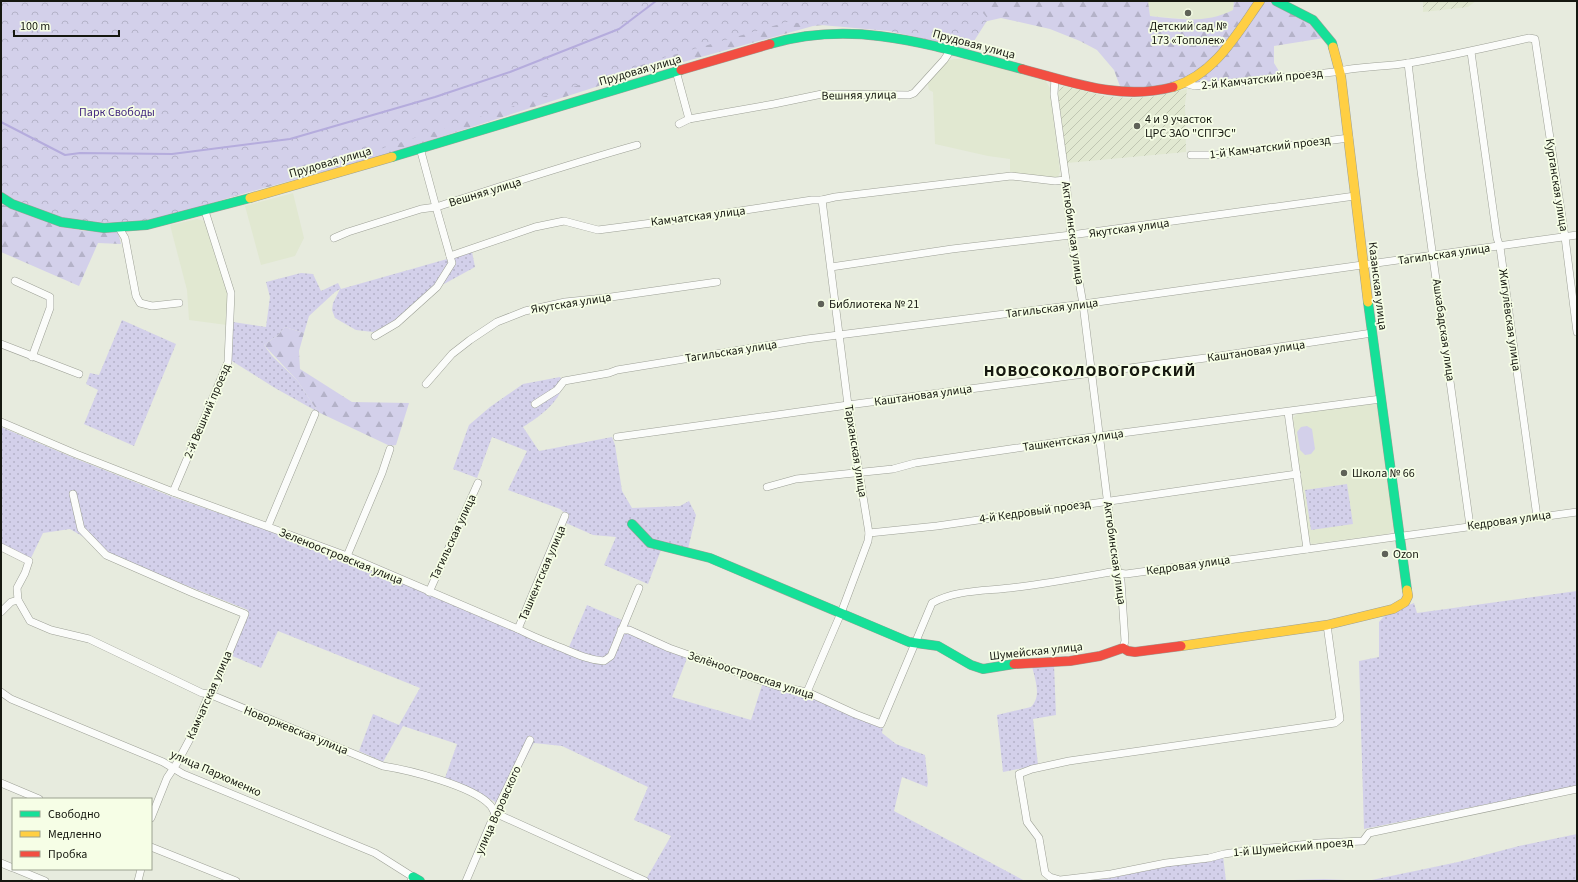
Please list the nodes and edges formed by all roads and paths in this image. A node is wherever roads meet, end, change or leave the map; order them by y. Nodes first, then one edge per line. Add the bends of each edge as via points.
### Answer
1 (1260, 1) edge
2 (1276, 1) edge
3 (950, 51) junction
4 (1471, 52) junction
5 (1408, 63) junction
6 (1340, 70) junction
7 (676, 71) junction
8 (1055, 78) junction
9 (1184, 83) junction
10 (689, 118) junction
11 (679, 124) dead end
12 (1349, 138) junction
13 (637, 144) dead end
14 (420, 148) junction
15 (1191, 155) dead end
16 (1066, 180) junction
17 (1355, 196) junction
18 (1, 197) edge
19 (822, 200) junction
20 (436, 207) junction
21 (205, 211) junction
22 (119, 228) junction
23 (1577, 235) edge
24 (1071, 236) junction
25 (1564, 237) junction
26 (334, 238) dead end
27 (1500, 247) junction
28 (450, 256) junction
29 (1433, 256) junction
30 (1364, 266) junction
31 (831, 267) junction
32 (15, 281) dead end
33 (717, 282) dead end
34 (179, 302) dead end
35 (1083, 304) junction
36 (1577, 332) edge
37 (1372, 334) junction
38 (840, 335) junction
39 (375, 336) dead end
40 (1, 344) edge
41 (32, 356) junction
42 (1092, 372) junction
43 (79, 374) dead end
44 (426, 384) dead end
45 (1381, 399) junction
46 (535, 404) dead end
47 (848, 405) junction
48 (1288, 412) junction
49 (315, 414) dead end
50 (1, 422) edge
51 (1099, 436) junction
52 (617, 437) dead end
53 (390, 449) dead end
54 (858, 472) junction
55 (1297, 474) junction
56 (478, 483) dead end
57 (766, 487) dead end
58 (173, 492) junction
59 (73, 494) dead end
60 (1108, 501) junction
61 (1577, 512) edge
62 (565, 516) dead end
63 (1537, 517) junction
64 (632, 524) dead end
65 (268, 526) junction
66 (1470, 526) junction
67 (869, 533) junction
68 (1400, 536) junction
69 (1, 547) edge
70 (1307, 549) junction
71 (347, 556) junction
72 (1119, 573) junction
73 (638, 588) dead end
74 (429, 592) junction
75 (18, 600) junction
76 (1405, 602) joint
77 (1, 612) edge
78 (841, 613) junction
79 (1327, 625) junction
80 (518, 629) junction
81 (621, 630) junction
82 (915, 643) junction
83 (1123, 648) junction
84 (1, 692) edge
85 (807, 692) junction
86 (209, 694) junction
87 (881, 724) joint
88 (530, 740) dead end
89 (173, 769) junction
90 (1, 782) edge
91 (1577, 789) edge
92 (37, 798) edge
93 (495, 813) junction
94 (152, 816) edge
95 (152, 847) edge
96 (1, 863) edge
97 (12, 868) edge
98 (18, 870) edge
99 (141, 870) edge
100 (414, 880) edge
101 (44, 881) edge
102 (138, 881) edge
103 (236, 881) edge
104 (466, 881) edge
105 (645, 881) edge

1 - 9 street, Прудовая улица via 1231,44 1197,76
2 - 6 street, Казанская улица via 1313,20 1332,43
3 - 7 street, Прудовая улица via 887,35 848,32 816,34 791,38
3 - 8 street, Прудовая улица
3 - 10 street, Вешняя улица via 919,88 909,95 822,94
4 - 5 street
4 - 25 street, Курганская улица via 1529,38 1535,39
4 - 27 street, Жигулёвская улица
5 - 6 street
5 - 29 street, Ашхабадская улица
6 - 9 street, 2-й Камчатский проезд via 1195,86
6 - 12 street, Казанская улица
7 - 10 street
7 - 14 street, Прудовая улица
8 - 9 street, Прудовая улица via 1129,94 1152,92
8 - 16 street, Актюбинская улица via 1054,94
10 - 11 street, Вешняя улица
12 - 15 street, 1-й Камчатский проезд via 1214,155
12 - 17 street, Казанская улица
13 - 20 street, Вешняя улица
14 - 20 street
14 - 21 street, Прудовая улица
16 - 19 street, Камчатская улица via 1010,176
16 - 24 street, Актюбинская улица
17 - 24 street, Якутская улица
17 - 30 street, Казанская улица
18 - 22 street, Прудовая улица via 12,204 60,222
19 - 28 street, Камчатская улица via 598,230 564,221 535,227
19 - 31 street, Тарханская улица
20 - 26 street, Вешняя улица
20 - 28 street
21 - 22 street, Прудовая улица via 147,225
21 - 58 street, 2-й Вешний проезд via 231,294 228,362
22 - 34 street via 125,238 136,296 140,303 152,306
23 - 25 street, Тагильская улица
24 - 31 street, Якутская улица via 952,249
24 - 35 street, Актюбинская улица
25 - 27 street, Тагильская улица
25 - 36 street, Курганская улица
27 - 29 street, Тагильская улица
27 - 63 street, Жигулёвская улица
28 - 39 street via 452,263 437,287 397,323
29 - 30 street, Тагильская улица
29 - 66 street, Ашхабадская улица
30 - 35 street, Тагильская улица
30 - 37 street, Казанская улица
31 - 38 street, Тарханская улица
32 - 41 street via 50,297 50,308
33 - 44 street, Якутская улица via 565,302 524,310 497,322 470,340 452,354
35 - 38 street, Тагильская улица
35 - 42 street, Актюбинская улица
37 - 42 street, Каштановая улица
37 - 45 street, Казанская улица
38 - 46 street, Тагильская улица via 574,379 564,382 557,390
38 - 47 street, Тарханская улица
40 - 41 street
41 - 43 street
42 - 47 street, Каштановая улица
42 - 51 street, Актюбинская улица
45 - 48 street, Ташкентская улица
45 - 68 street, Казанская улица
47 - 52 street, Каштановая улица
47 - 54 street, Тарханская улица
48 - 51 street, Ташкентская улица
48 - 55 street
49 - 65 street
50 - 58 street, Зеленоостровская улица
51 - 54 street, Ташкентская улица
51 - 60 street, Актюбинская улица
53 - 71 street
54 - 57 street, Ташкентская улица via 796,479
54 - 67 street, Тарханская улица
55 - 60 street, 4-й Кедровый проезд
55 - 70 street
56 - 74 street, Тагильская улица
58 - 65 street, Зеленоостровская улица
59 - 86 street, Камчатская улица via 81,529 106,555 245,614 214,689
60 - 67 street, 4-й Кедровый проезд via 937,526
60 - 72 street, Актюбинская улица via 1115,562
61 - 63 street, Кедровая улица
62 - 80 street, Ташкентская улица
63 - 66 street, Кедровая улица
64 - 78 street, Шумейская улица via 650,542 710,558
65 - 71 street, Зеленоостровская улица
66 - 68 street, Кедровая улица
67 - 78 street, Тарханская улица
68 - 70 street, Кедровая улица
68 - 76 street, Казанская улица via 1408,596
69 - 75 street via 29,561 18,588
70 - 72 street, Кедровая улица
71 - 74 street, Зеленоостровская улица
72 - 82 street, Кедровая улица via 1111,572 942,597 932,603
72 - 83 street, Актюбинская улица via 1125,641
73 - 81 street, Зеленоостровская улица
74 - 80 street, Зеленоостровская улица
75 - 77 street via 11,602
75 - 86 street, Новоржевская улица via 30,621 51,630 88,639
76 - 79 street, Шумейская улица via 1382,612
78 - 82 street, Шумейская улица
78 - 85 street, Тарханская улица
79 - 83 street, Шумейская улица via 1135,652
79 - 91 street, 1-й Шумейский проезд via 1340,719 1335,723 1069,761 1019,774 1028,822 1039,838 1045,873 1060,880 1259,849 1363,841 1369,833
80 - 81 street, Зеленоостровская улица via 570,653 604,661 611,656
81 - 85 street, Зелёноостровская улица via 629,630 669,648 778,686
82 - 83 street, Шумейская улица via 938,646 983,669 1011,664 1070,661 1100,656
82 - 87 street, Кедровая улица
84 - 89 street, улица Пархоменко via 11,699 163,762
85 - 87 street, Зелёноостровская улица
86 - 89 street, Камчатская улица via 193,733
86 - 93 street, Новоржевская улица via 383,766 408,770 471,792 491,806
88 - 93 street, улица Воровского
89 - 94 street, Камчатская улица
89 - 100 street, улица Пархоменко via 375,853
90 - 92 street
93 - 104 street, улица Воровского
93 - 105 street, Новоржевская улица
95 - 103 street
96 - 97 street
98 - 101 street
99 - 102 street

